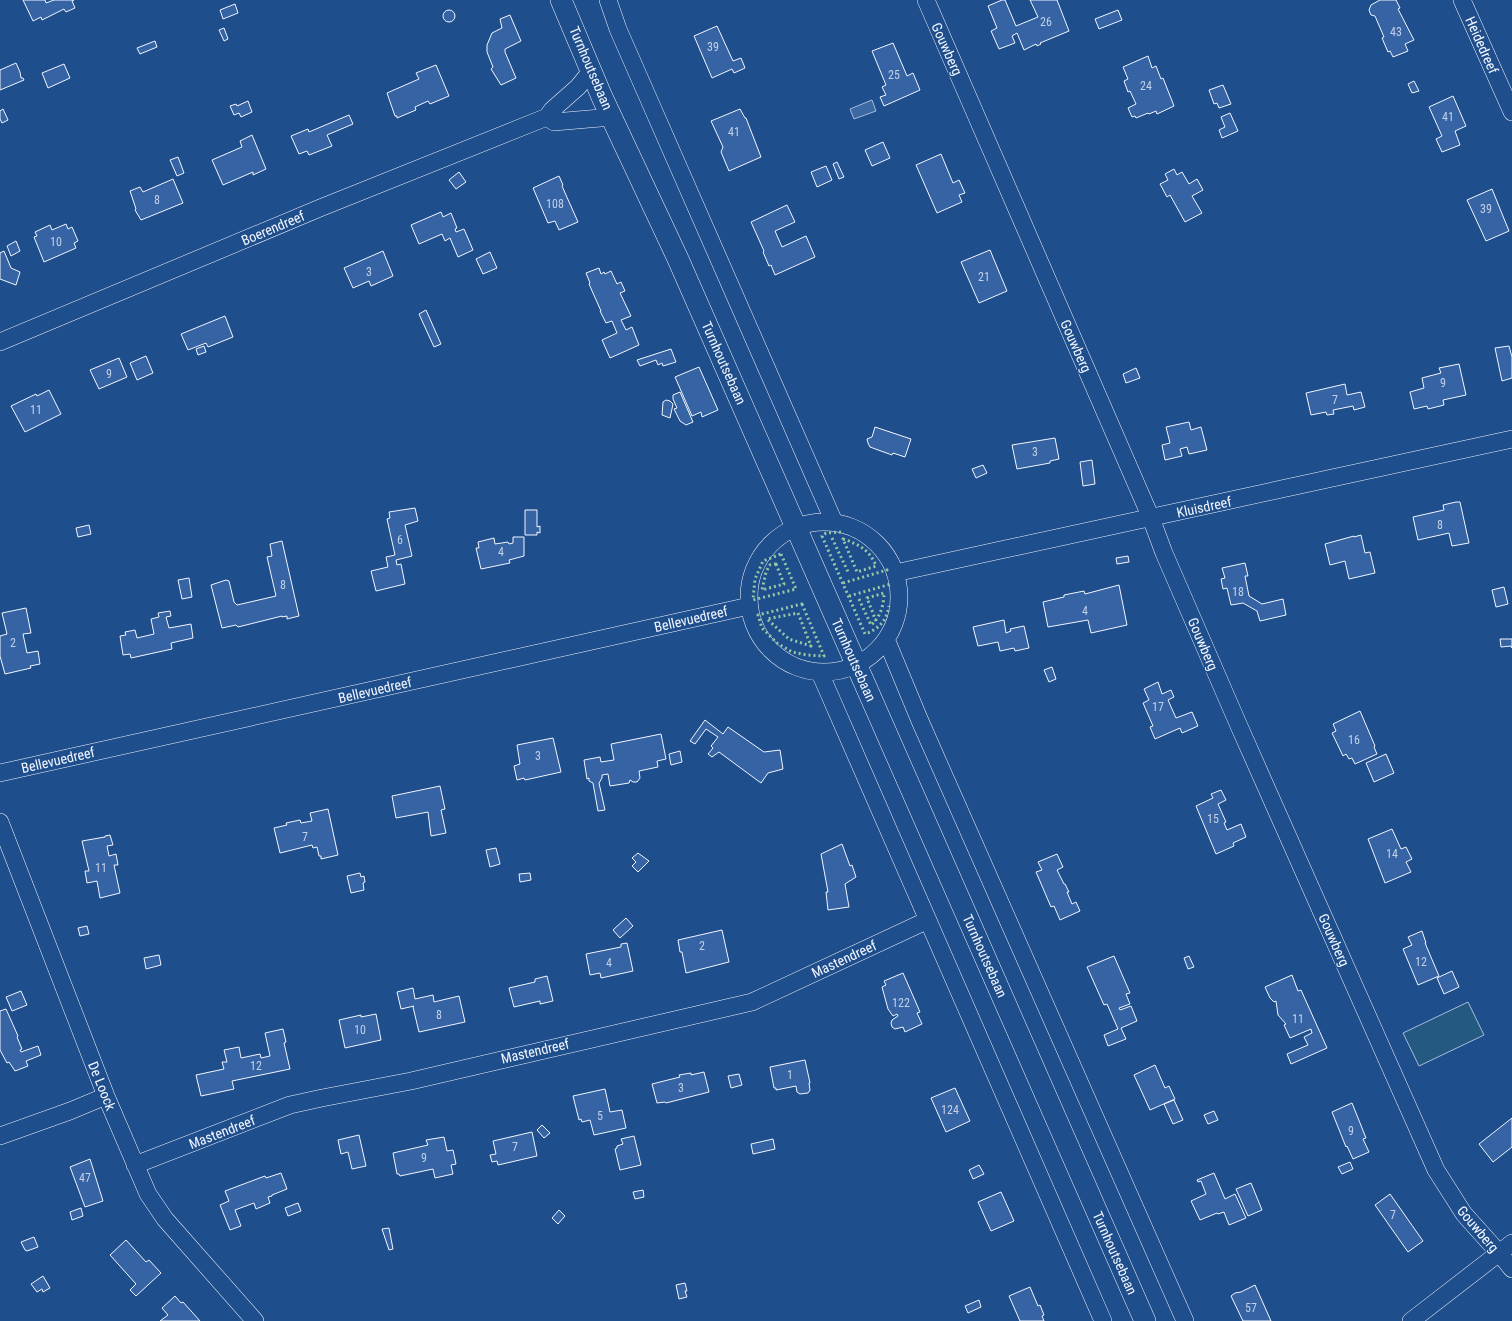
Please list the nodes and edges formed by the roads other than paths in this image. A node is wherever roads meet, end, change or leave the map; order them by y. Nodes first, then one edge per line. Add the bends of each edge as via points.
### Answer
1 (561, 0) edge
2 (608, 0) edge
3 (926, 0) edge
4 (1462, 0) edge
5 (591, 71) junction
6 (1512, 112) edge
7 (547, 117) junction
8 (612, 117) junction
9 (0, 342) edge
10 (1512, 439) edge
11 (1152, 518) junction
12 (834, 522) junction
13 (796, 527) junction
14 (896, 573) junction
15 (749, 606) junction
16 (886, 639) junction
17 (856, 665) junction
18 (820, 674) junction
19 (0, 773) edge
20 (0, 822) edge
21 (928, 920) junction
22 (106, 1096) junction
23 (0, 1136) edge
24 (135, 1165) junction
25 (1506, 1248) edge
26 (1512, 1270) edge
27 (255, 1321) edge
28 (1103, 1321) edge
29 (1145, 1321) edge
30 (1185, 1321) edge
31 (1411, 1321) edge

1 - 5 main road, Turnhoutsebaan
2 - 12 street via 618,29
3 - 11 street, Gouwberg
4 - 6 street, Heidedreef
5 - 7 street, Boerendreef
5 - 8 main road, Turnhoutsebaan
7 - 8 street via 554,122
7 - 9 street, Boerendreef via 313,211
8 - 13 main road, Turnhoutsebaan via 678,259
10 - 11 street, Kluisdreef
11 - 14 street, Kluisdreef
11 - 25 street, Gouwberg via 1164,554 1436,1170 1464,1214
12 - 13 street via 815,522
12 - 14 street via 854,528 872,539 886,554
13 - 15 street via 779,536 764,550 754,567 749,587
13 - 17 main road, Turnhoutsebaan
14 - 16 street via 899,596 896,618
15 - 18 street via 758,633 776,655 800,669
15 - 19 street, Bellevuedreef
16 - 17 street via 873,654
16 - 30 street
17 - 18 street
17 - 29 main road, Turnhoutsebaan
18 - 21 street
20 - 22 street, De Loock
21 - 24 street, Mastendreef via 752,1002 411,1081 290,1105
21 - 28 street
22 - 23 street
22 - 24 street, De Loock
24 - 27 street, De Loock via 148,1194 165,1219
25 - 26 street, Gouwberg
25 - 31 street

